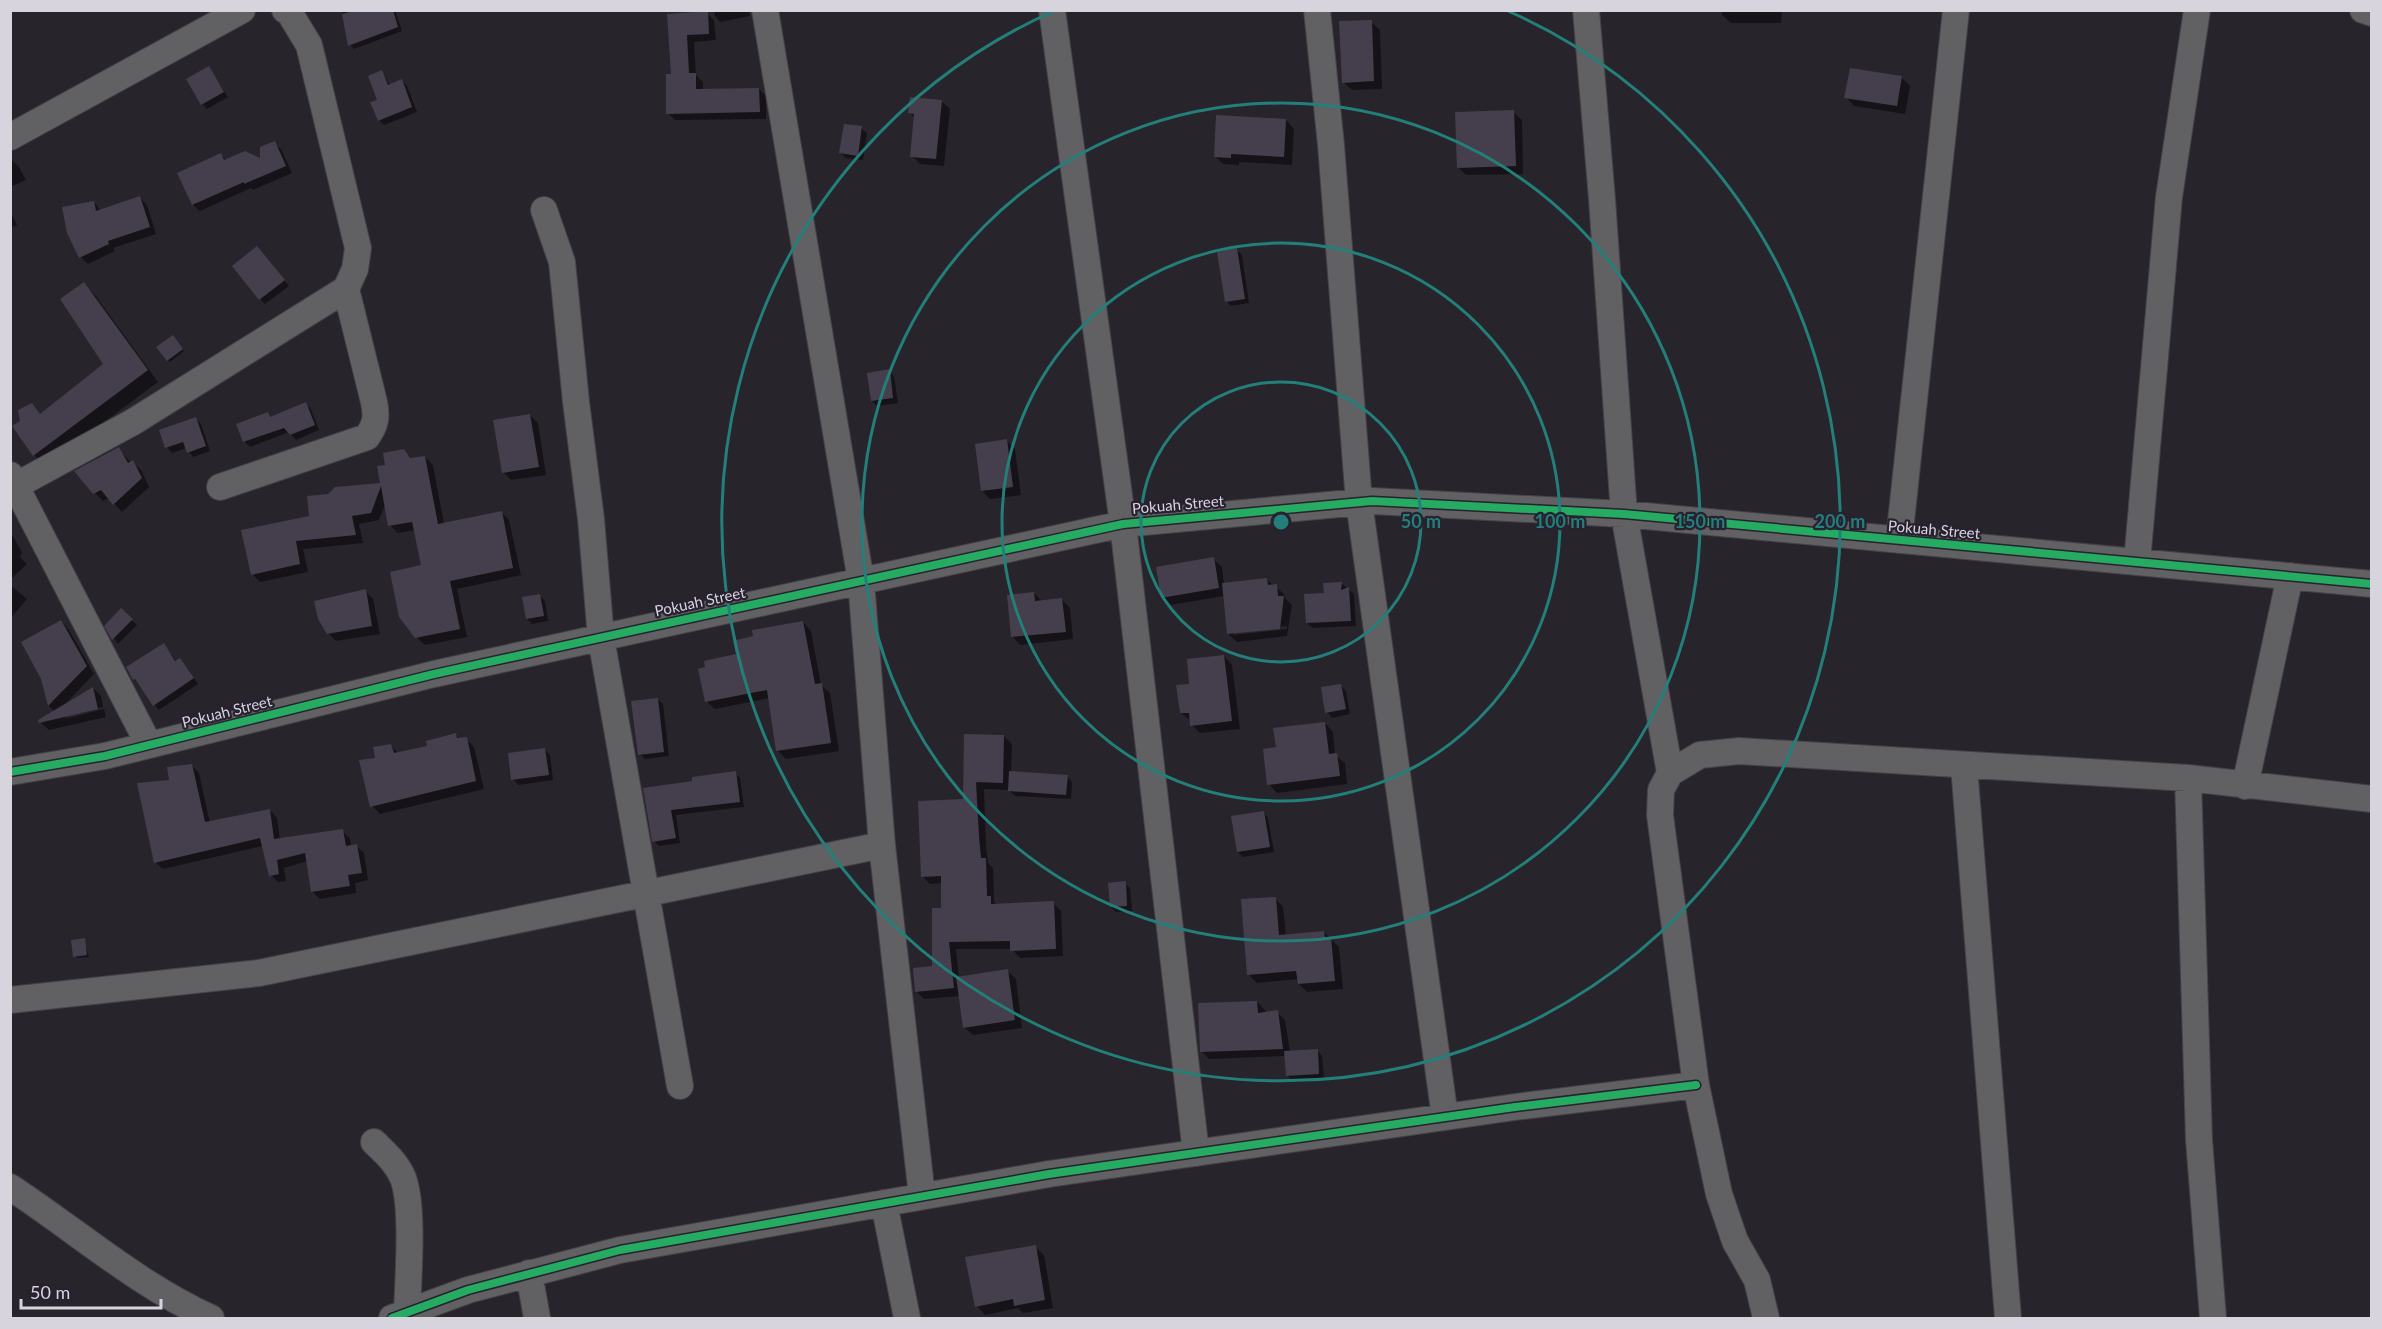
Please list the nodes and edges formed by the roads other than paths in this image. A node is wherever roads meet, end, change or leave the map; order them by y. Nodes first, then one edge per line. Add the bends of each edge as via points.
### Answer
1 (242, 10) edge
2 (285, 10) edge
3 (765, 10) edge
4 (1052, 10) edge
5 (1317, 10) edge
6 (1586, 10) edge
7 (1956, 10) edge
8 (2197, 10) edge
9 (2364, 10) edge
10 (2372, 13) edge
11 (10, 137) edge
12 (544, 210) dead end
13 (346, 289) junction
14 (14, 480) edge
15 (220, 487) dead end
16 (1359, 502) junction
17 (1624, 514) junction
18 (1123, 524) junction
19 (1899, 540) junction
20 (2137, 562) junction
21 (2290, 576) junction
22 (861, 580) junction
23 (2372, 584) edge
24 (601, 638) junction
25 (149, 745) junction
26 (1964, 766) junction
27 (10, 772) edge
28 (1670, 773) junction
29 (2188, 778) junction
30 (2245, 786) junction
31 (2372, 799) edge
32 (882, 845) junction
33 (645, 893) junction
34 (10, 1000) edge
35 (1696, 1085) junction
36 (680, 1086) dead end
37 (1445, 1117) junction
38 (374, 1142) dead end
39 (1196, 1153) junction
40 (10, 1186) edge
41 (922, 1196) junction
42 (884, 1203) junction
43 (530, 1273) junction
44 (400, 1316) edge
45 (211, 1318) edge
46 (537, 1318) edge
47 (907, 1318) edge
48 (1766, 1318) edge
49 (2008, 1318) edge
50 (2213, 1318) edge

1 - 11 street
2 - 13 street via 309,45 358,248 355,269
3 - 22 street
4 - 18 street
5 - 16 street
6 - 17 street
7 - 19 street
8 - 20 street via 2169,197
9 - 10 street
12 - 24 street via 562,262
13 - 14 street via 133,422
13 - 15 street via 374,402 377,418 373,428 367,437
14 - 25 street
16 - 17 street, Pokuah Street
16 - 18 street, Pokuah Street
16 - 37 street
17 - 19 street, Pokuah Street
17 - 28 street
18 - 22 street, Pokuah Street
18 - 39 street
19 - 20 street, Pokuah Street
20 - 21 street, Pokuah Street
21 - 23 street, Pokuah Street
21 - 30 street
22 - 24 street, Pokuah Street
22 - 32 street
24 - 25 street, Pokuah Street via 434,674
24 - 33 street
25 - 27 street, Pokuah Street
26 - 28 street via 1739,751 1700,755
26 - 29 street
26 - 49 street
28 - 35 street via 1661,790 1660,815
29 - 30 street
29 - 50 street via 2199,1140
30 - 31 street
32 - 33 street
32 - 41 street
33 - 34 street via 259,973
33 - 36 street
35 - 37 street
35 - 48 street via 1719,1194 1735,1241 1756,1280
37 - 39 street
38 - 44 street via 395,1163 404,1179 408,1212
39 - 41 street
40 - 45 street via 134,1275 183,1306
41 - 42 street
42 - 43 street via 620,1250
42 - 47 street
43 - 44 street via 468,1290
43 - 46 street

